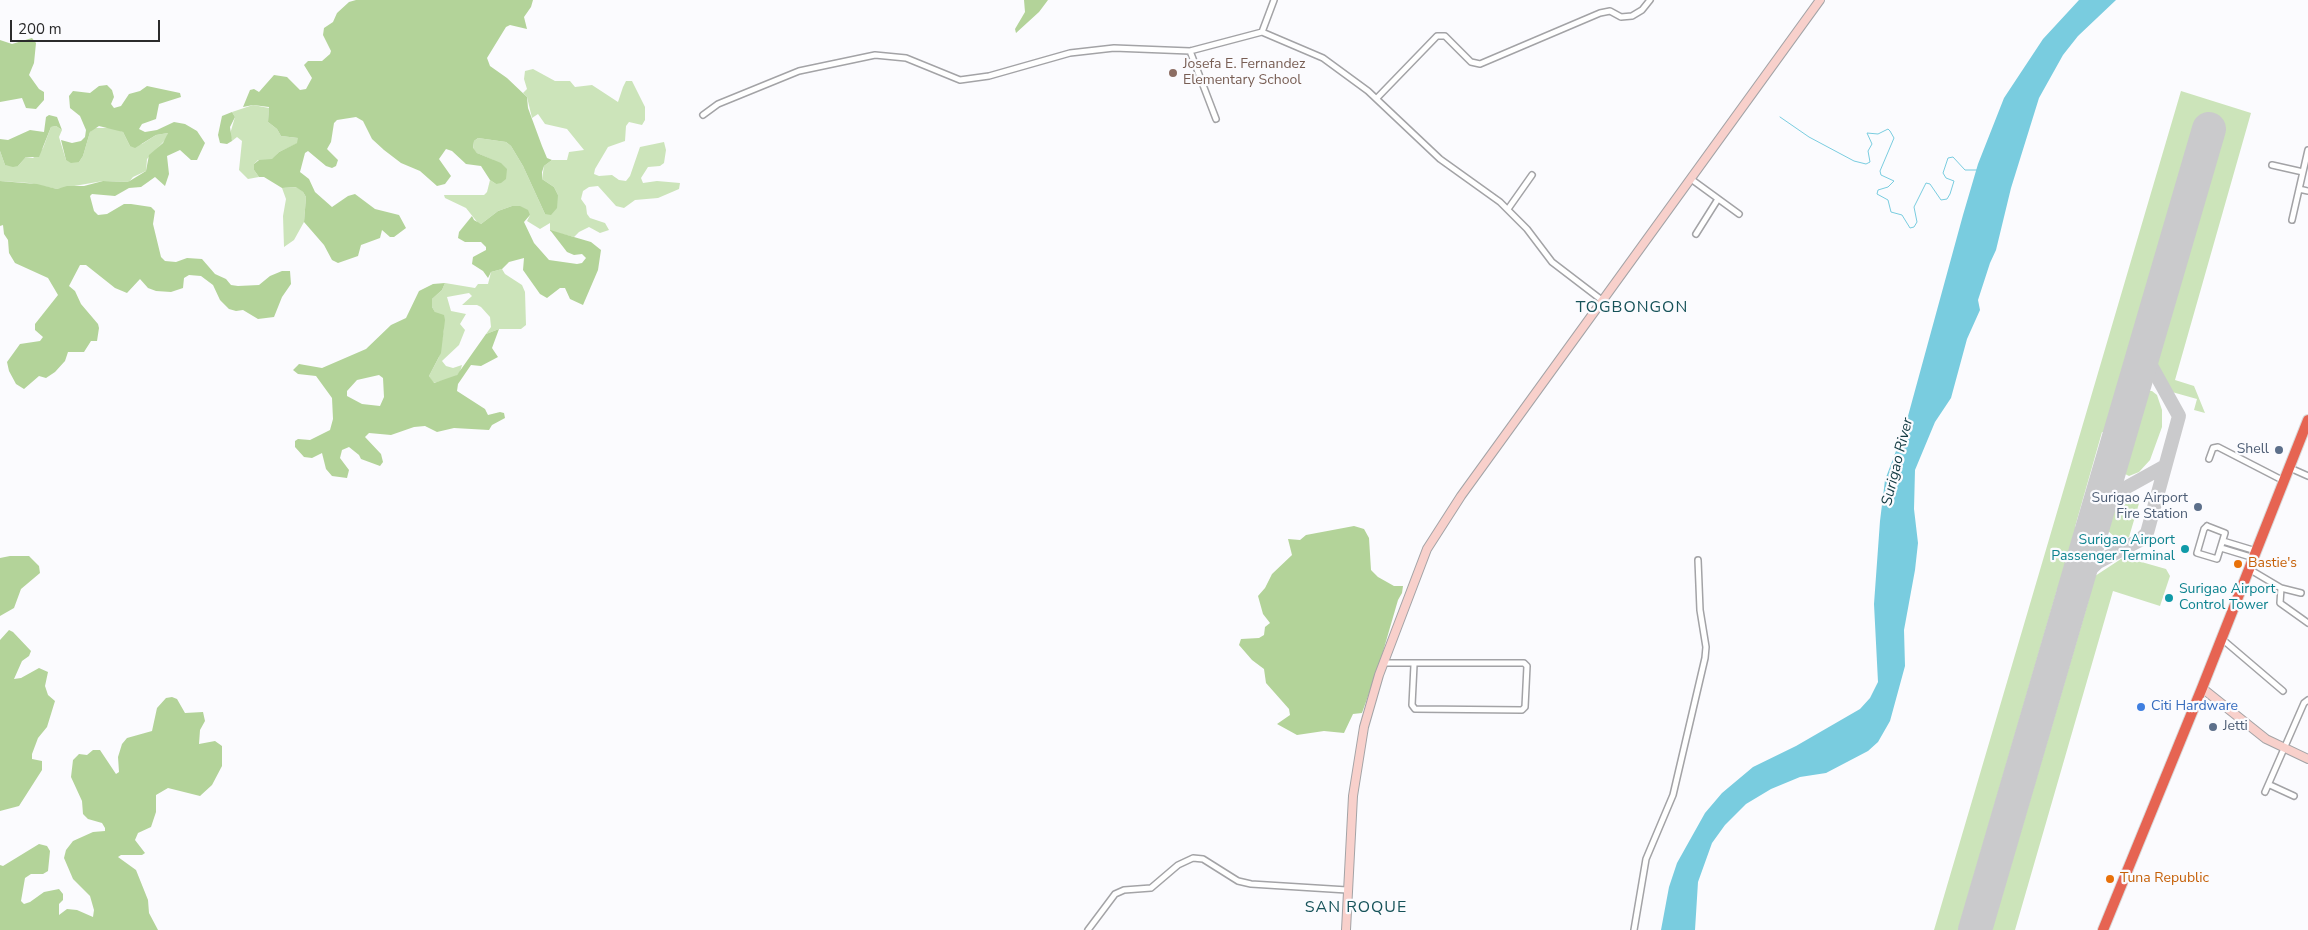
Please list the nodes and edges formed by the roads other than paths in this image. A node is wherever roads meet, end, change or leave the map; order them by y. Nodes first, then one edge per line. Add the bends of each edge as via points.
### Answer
1 (1274, 0) edge
2 (1650, 0) edge
3 (1820, 0) edge
4 (1262, 32) junction
5 (1190, 51) junction
6 (1377, 98) junction
7 (703, 115) dead end
8 (1216, 119) dead end
9 (2308, 150) edge
10 (2272, 165) dead end
11 (2303, 172) junction
12 (1532, 175) dead end
13 (1691, 179) junction
14 (2299, 189) junction
15 (2308, 191) edge
16 (1718, 199) junction
17 (1508, 209) junction
18 (1739, 214) dead end
19 (2292, 220) dead end
20 (1696, 234) dead end
21 (1603, 301) junction
22 (2308, 420) edge
23 (2209, 459) dead end
24 (2290, 468) junction
25 (2308, 476) edge
26 (2285, 481) junction
27 (2223, 541) junction
28 (2221, 548) junction
29 (2255, 555) junction
30 (1698, 560) dead end
31 (2249, 569) junction
32 (2282, 588) junction
33 (2301, 593) dead end
34 (2308, 623) edge
35 (2222, 639) junction
36 (1383, 663) junction
37 (1414, 665) junction
38 (2202, 688) junction
39 (2283, 691) dead end
40 (2308, 700) edge
41 (2285, 749) junction
42 (2308, 759) edge
43 (2270, 785) junction
44 (2265, 792) dead end
45 (2294, 796) dead end
46 (1347, 890) junction
47 (1088, 930) edge
48 (1346, 930) edge
49 (1634, 930) edge
50 (2103, 930) edge

1 - 4 street
2 - 6 street via 1632,16 1621,17 1610,11 1600,13 1480,64 1471,62 1445,36 1437,36
3 - 13 street
4 - 5 street
4 - 6 street via 1323,58
5 - 7 street via 1114,48 1070,53 989,76 960,80 906,58 876,55 799,71 718,104
5 - 8 street
6 - 17 street via 1440,159
9 - 11 street
10 - 11 street
11 - 14 street
12 - 17 street
13 - 16 street
13 - 21 street
14 - 15 street
14 - 19 street
16 - 18 street
16 - 20 street
17 - 21 street via 1552,262
21 - 36 street via 1444,520 1419,566
22 - 24 highway
23 - 26 street via 2212,450 2218,447
24 - 25 street
24 - 26 highway
26 - 29 highway
27 - 28 street
27 - 28 street via 2224,532 2207,526 2197,553 2217,559
27 - 29 street
28 - 29 street
29 - 31 highway
30 - 49 street via 1700,610 1706,643 1704,658 1672,795 1646,859
31 - 32 street
31 - 35 highway
32 - 33 street
32 - 34 street via 2280,603
35 - 38 highway
35 - 39 street
36 - 37 street
36 - 46 street via 1364,727 1356,772
37 - 37 street via 1524,663 1527,666 1526,707 1522,710 1416,709 1412,705
38 - 41 street via 2266,739
38 - 50 highway
40 - 41 street
41 - 42 street
41 - 43 street
43 - 44 street
43 - 45 street
46 - 47 street via 1244,883 1211,863 1193,858 1178,865 1151,888 1115,894
46 - 48 street

